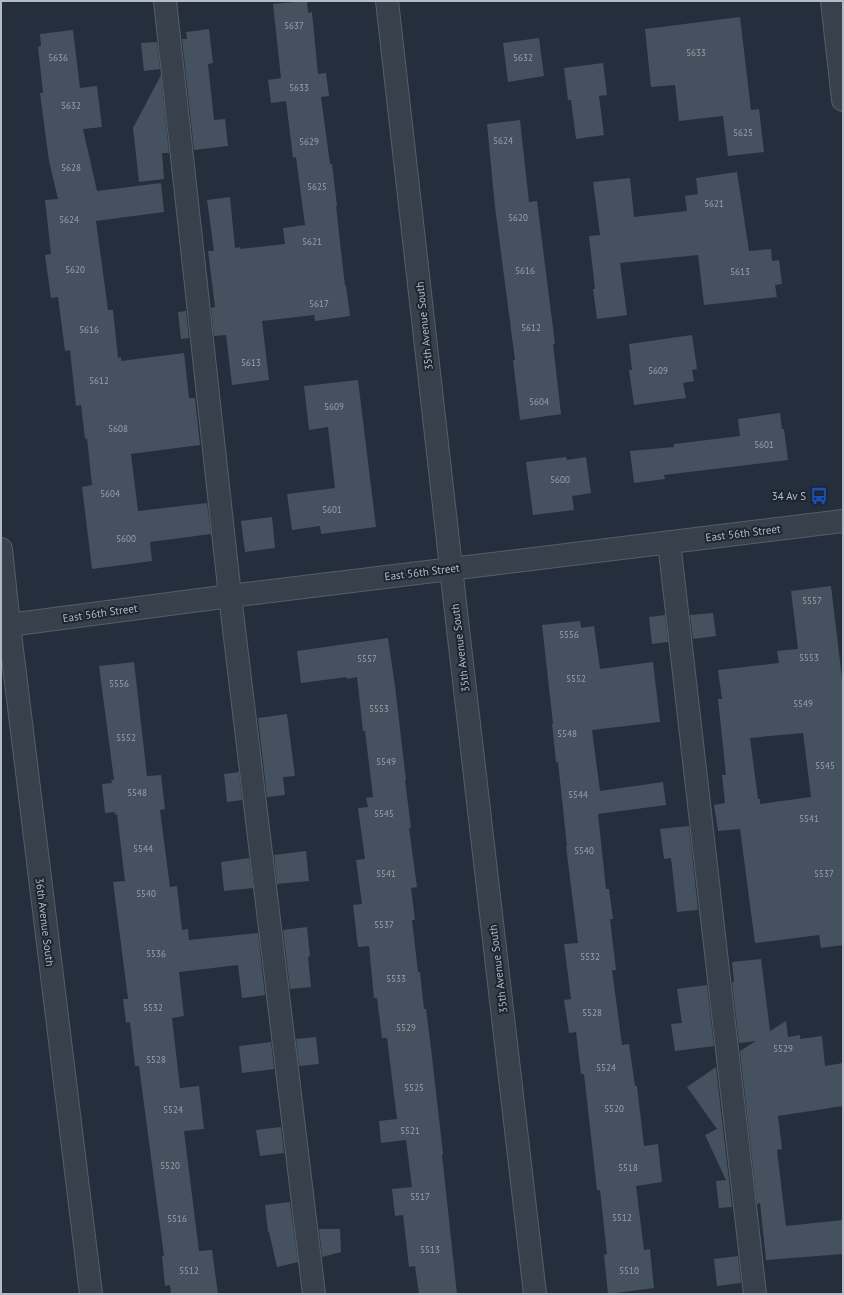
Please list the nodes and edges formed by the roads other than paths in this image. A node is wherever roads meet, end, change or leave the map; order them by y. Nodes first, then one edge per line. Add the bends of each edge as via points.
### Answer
1 (165, 1) edge
2 (387, 1) edge
3 (832, 1) edge
4 (843, 100) edge
5 (843, 521) edge
6 (669, 542) junction
7 (1, 549) edge
8 (451, 568) junction
9 (230, 596) junction
10 (5, 626) edge
11 (91, 1294) edge
12 (314, 1294) edge
13 (535, 1294) edge
14 (755, 1294) edge

1 - 9 street
2 - 8 street, 35th Avenue South
3 - 4 street
5 - 6 street, East 56th Street
6 - 8 street, East 56th Street
6 - 14 street
7 - 10 street, 36th Avenue South
8 - 9 street, East 56th Street
8 - 13 street, 35th Avenue South
9 - 10 street, East 56th Street
9 - 12 street
10 - 11 street, 36th Avenue South

